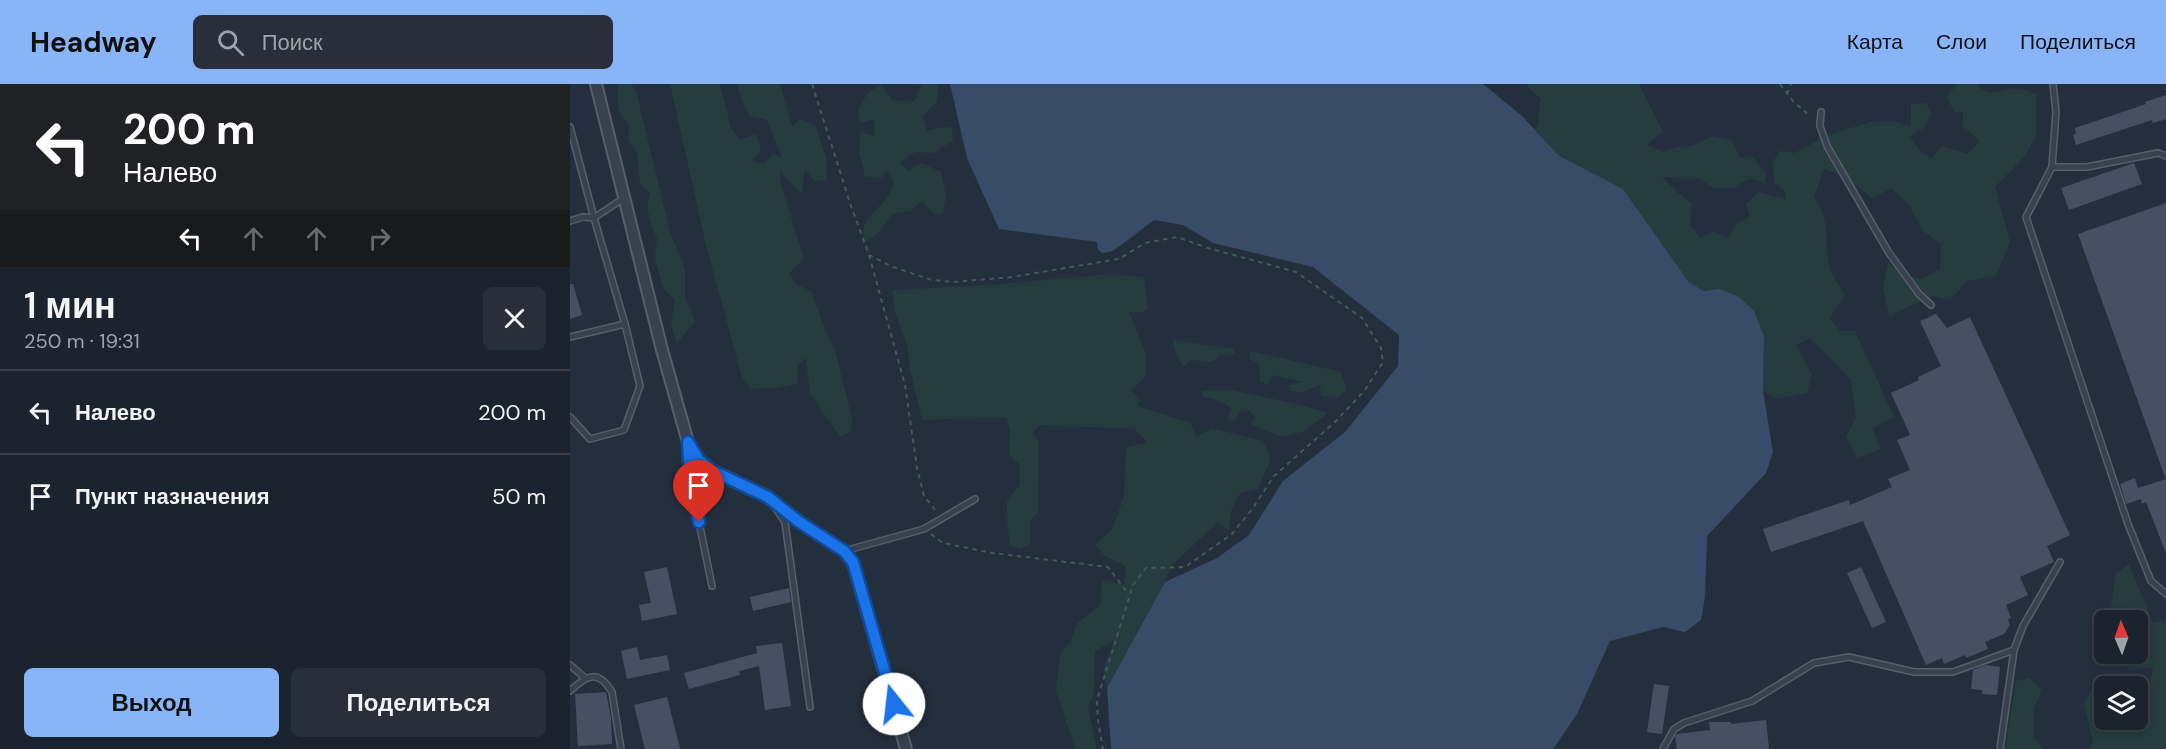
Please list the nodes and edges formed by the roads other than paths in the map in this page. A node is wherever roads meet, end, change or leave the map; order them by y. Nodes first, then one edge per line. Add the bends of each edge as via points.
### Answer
1 (596, 84) edge
2 (2052, 84) edge
3 (1821, 112) dead end
4 (570, 127) edge
5 (2166, 156) edge
6 (2052, 167) junction
7 (626, 197) junction
8 (594, 218) junction
9 (570, 221) edge
10 (1931, 305) dead end
11 (625, 324) junction
12 (570, 337) edge
13 (570, 417) edge
14 (688, 442) junction
15 (768, 497) junction
16 (975, 499) dead end
17 (844, 551) junction
18 (2060, 562) dead end
19 (712, 586) dead end
20 (2166, 594) edge
21 (2014, 650) junction
22 (570, 665) edge
23 (585, 678) junction
24 (570, 691) edge
25 (810, 707) dead end
26 (621, 749) edge
27 (906, 749) edge
28 (1663, 749) edge
29 (2000, 749) edge

1 - 7 street
2 - 6 lane via 2056,112
3 - 10 lane via 1820,125 1827,146 1890,254 1918,294
4 - 8 lane
5 - 6 lane via 2158,153 2087,167
6 - 20 lane via 2026,218 2128,524 2151,581
7 - 8 lane
7 - 14 street
8 - 9 lane
8 - 11 lane
11 - 12 lane
11 - 13 lane via 640,387 624,430 590,438
14 - 15 street via 699,460 713,471
14 - 19 lane via 690,478
15 - 17 street
15 - 25 lane via 785,522
16 - 17 lane via 924,529
17 - 27 street via 853,562
18 - 21 lane via 2023,626
21 - 28 lane via 1953,672 1914,672 1850,657 1814,663 1752,701 1684,723 1674,729
21 - 29 lane
22 - 23 lane
23 - 24 lane
23 - 26 lane via 596,677 612,692

